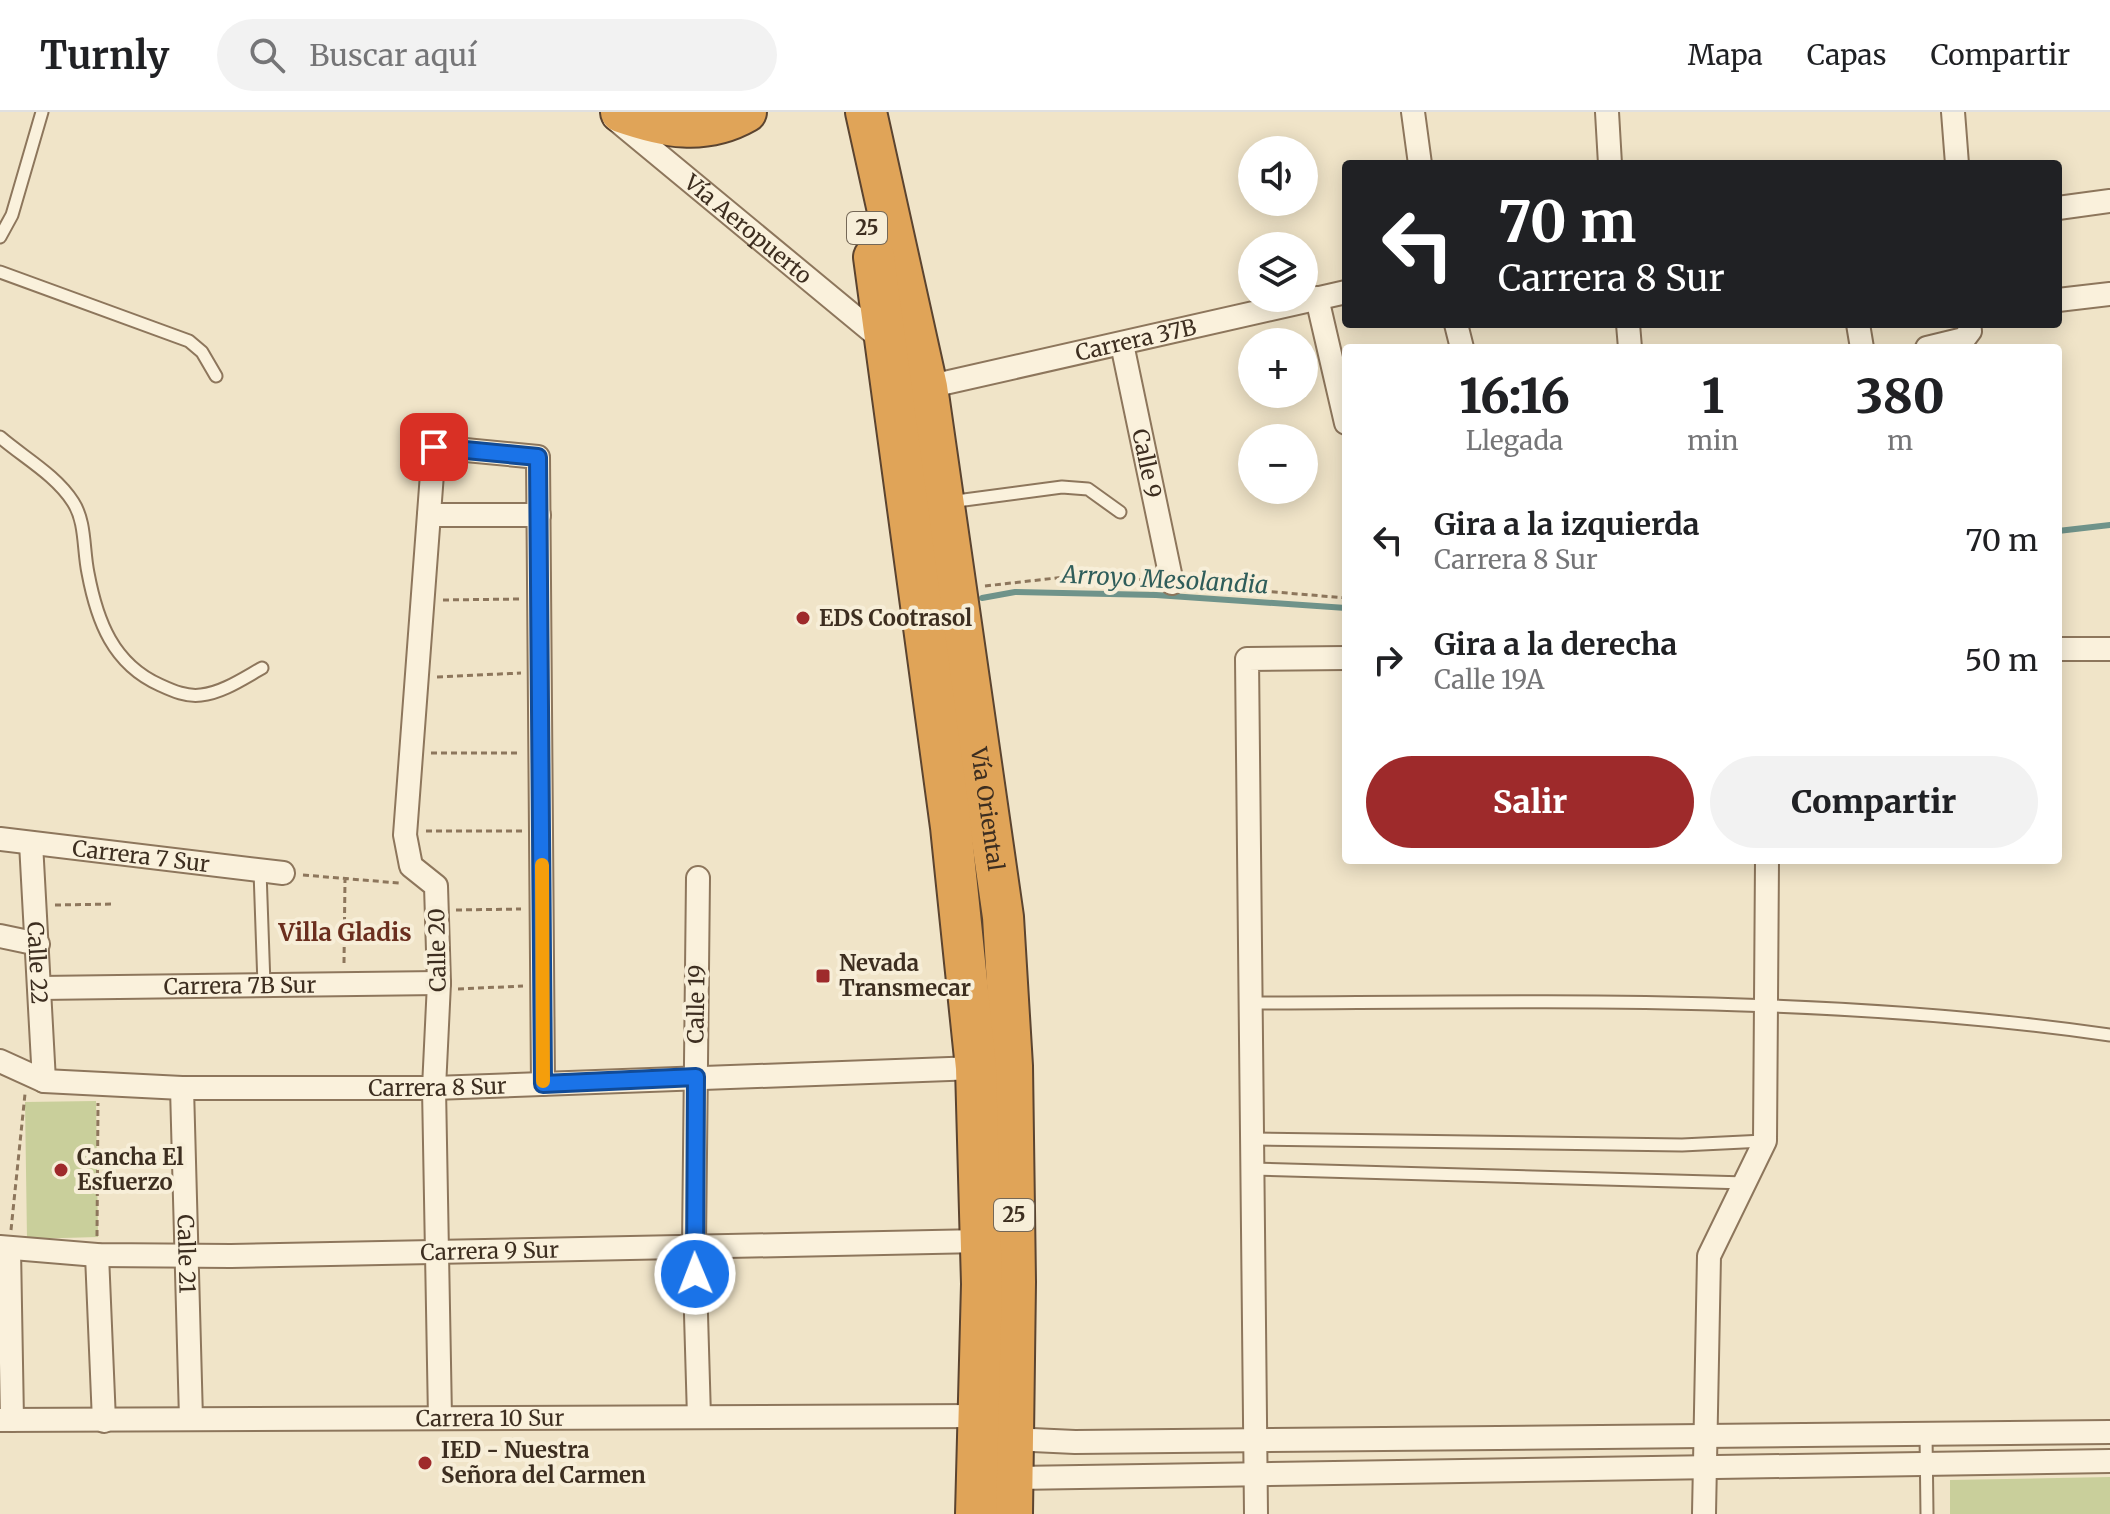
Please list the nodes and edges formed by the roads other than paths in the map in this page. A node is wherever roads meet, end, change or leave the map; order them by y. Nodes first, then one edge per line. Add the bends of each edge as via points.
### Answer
1 (42, 112) edge
2 (607, 112) edge
3 (621, 112) edge
4 (746, 112) edge
5 (1413, 112) edge
6 (1607, 112) edge
7 (1953, 112) edge
8 (863, 114) edge
9 (1419, 160) edge
10 (1610, 160) edge
11 (1957, 160) edge
12 (2110, 201) edge
13 (2062, 207) edge
14 (0, 237) edge
15 (0, 272) edge
16 (1342, 293) edge
17 (2110, 294) edge
18 (1318, 298) edge
19 (2062, 300) edge
20 (1318, 302) edge
21 (1258, 312) edge
22 (1968, 328) edge
23 (1122, 344) junction
24 (1949, 344) edge
25 (888, 345) junction
26 (216, 376) dead end
27 (927, 387) junction
28 (1342, 406) edge
29 (0, 437) edge
30 (946, 502) junction
31 (1120, 512) dead end
32 (429, 515) junction
33 (539, 515) junction
34 (1172, 583) dead end
35 (2062, 649) edge
36 (2110, 649) edge
37 (1342, 658) edge
38 (262, 668) dead end
39 (0, 839) edge
40 (31, 843) junction
41 (1767, 864) edge
42 (260, 871) junction
43 (283, 873) road end
44 (698, 878) dead end
45 (0, 936) edge
46 (38, 944) junction
47 (264, 985) junction
48 (439, 986) junction
49 (40, 988) junction
50 (1250, 1003) junction
51 (1768, 1004) junction
52 (2110, 1035) edge
53 (0, 1061) edge
54 (976, 1068) junction
55 (36, 1077) junction
56 (696, 1077) junction
57 (543, 1084) junction
58 (182, 1088) junction
59 (434, 1088) junction
60 (1252, 1139) junction
61 (1765, 1141) junction
62 (1252, 1169) junction
63 (1746, 1183) junction
64 (981, 1241) junction
65 (694, 1246) junction
66 (5, 1248) edge
67 (440, 1249) junction
68 (97, 1255) junction
69 (187, 1256) junction
70 (4, 1329) edge
71 (978, 1416) junction
72 (699, 1417) junction
73 (440, 1418) junction
74 (191, 1419) junction
75 (6, 1420) edge
76 (104, 1421) junction
77 (2110, 1432) edge
78 (1926, 1434) junction
79 (1706, 1436) junction
80 (1255, 1440) junction
81 (2110, 1461) edge
82 (1926, 1464) junction
83 (1704, 1467) junction
84 (1255, 1474) junction
85 (1013, 1477) edge
86 (976, 1514) edge
87 (1256, 1514) edge
88 (1704, 1514) edge
89 (1927, 1514) edge

1 - 14 lane via 12,215
2 - 25 street, Vía Aeropuerto
3 - 4 highway via 653,123 702,128
5 - 9 street
6 - 10 street
7 - 11 street
8 - 25 highway, Vía Oriental / 25 via 873,254
8 - 27 highway, Vía Oriental / 25
12 - 13 street
15 - 26 lane via 189,341
16 - 18 street, Carrera 37B
17 - 19 street
20 - 28 street
21 - 23 street, Carrera 37B
22 - 24 street via 1964,339
23 - 27 street, Carrera 37B
23 - 34 street, Calle 9
25 - 54 highway, Vía Oriental / 25 via 912,563 951,827
27 - 30 highway, Vía Oriental / 25
29 - 38 lane via 72,501 102,624 121,660 149,680 199,696
30 - 31 lane via 1062,487 1088,489
30 - 85 highway, Vía Oriental / 25 via 1010,998
32 - 33 street
32 - 33 street, Calle 20 via 434,447 538,457
32 - 48 street, Calle 20 via 406,831 411,866 436,886
33 - 57 street
35 - 36 street
37 - 50 street via 1247,659
39 - 40 street, Carrera 7 Sur
40 - 42 street, Carrera 7 Sur
40 - 46 street, Calle 22
41 - 51 street
42 - 43 street, Carrera 7 Sur
42 - 47 lane
44 - 56 street, Calle 19
45 - 46 street
46 - 49 street, Calle 22
47 - 48 street, Carrera 7B Sur
47 - 49 street, Carrera 7B Sur
48 - 59 street, Calle 20
49 - 55 street, Calle 22
50 - 51 lane
50 - 60 street
51 - 52 lane via 2023,1022
51 - 61 street
53 - 55 street, Carrera 8 Sur
54 - 56 street, Carrera 8 Sur
54 - 64 highway, Vía Oriental / 25
55 - 58 street, Carrera 8 Sur
56 - 57 street, Carrera 8 Sur
56 - 65 street, Calle 19
57 - 59 street, Carrera 8 Sur
58 - 59 street, Carrera 8 Sur
58 - 69 street, Calle 21
59 - 67 street, Calle 20
60 - 61 lane via 1682,1145
60 - 62 street
61 - 63 street
62 - 63 lane
62 - 80 street
63 - 79 street via 1709,1256
64 - 65 street, Carrera 9 Sur
64 - 71 highway, Vía Oriental / 25
65 - 67 street, Carrera 9 Sur
65 - 72 street, Calle 19
66 - 68 street, Carrera 9 Sur
66 - 70 street
67 - 69 street, Carrera 9 Sur
67 - 73 street, Calle 20
68 - 69 street, Carrera 9 Sur
68 - 76 street
69 - 74 street, Calle 21
70 - 75 street
71 - 72 street, Carrera 10 Sur
71 - 86 highway, Vía Oriental / 25
72 - 73 street, Carrera 10 Sur
73 - 74 street, Carrera 10 Sur
74 - 76 street, Carrera 10 Sur
75 - 76 street, Carrera 10 Sur
77 - 78 street
78 - 79 street
78 - 82 lane
79 - 80 street
79 - 83 street
80 - 84 street
80 - 85 street
81 - 82 street
82 - 83 street
82 - 89 lane
83 - 84 street
83 - 88 street
84 - 85 street
84 - 87 street

